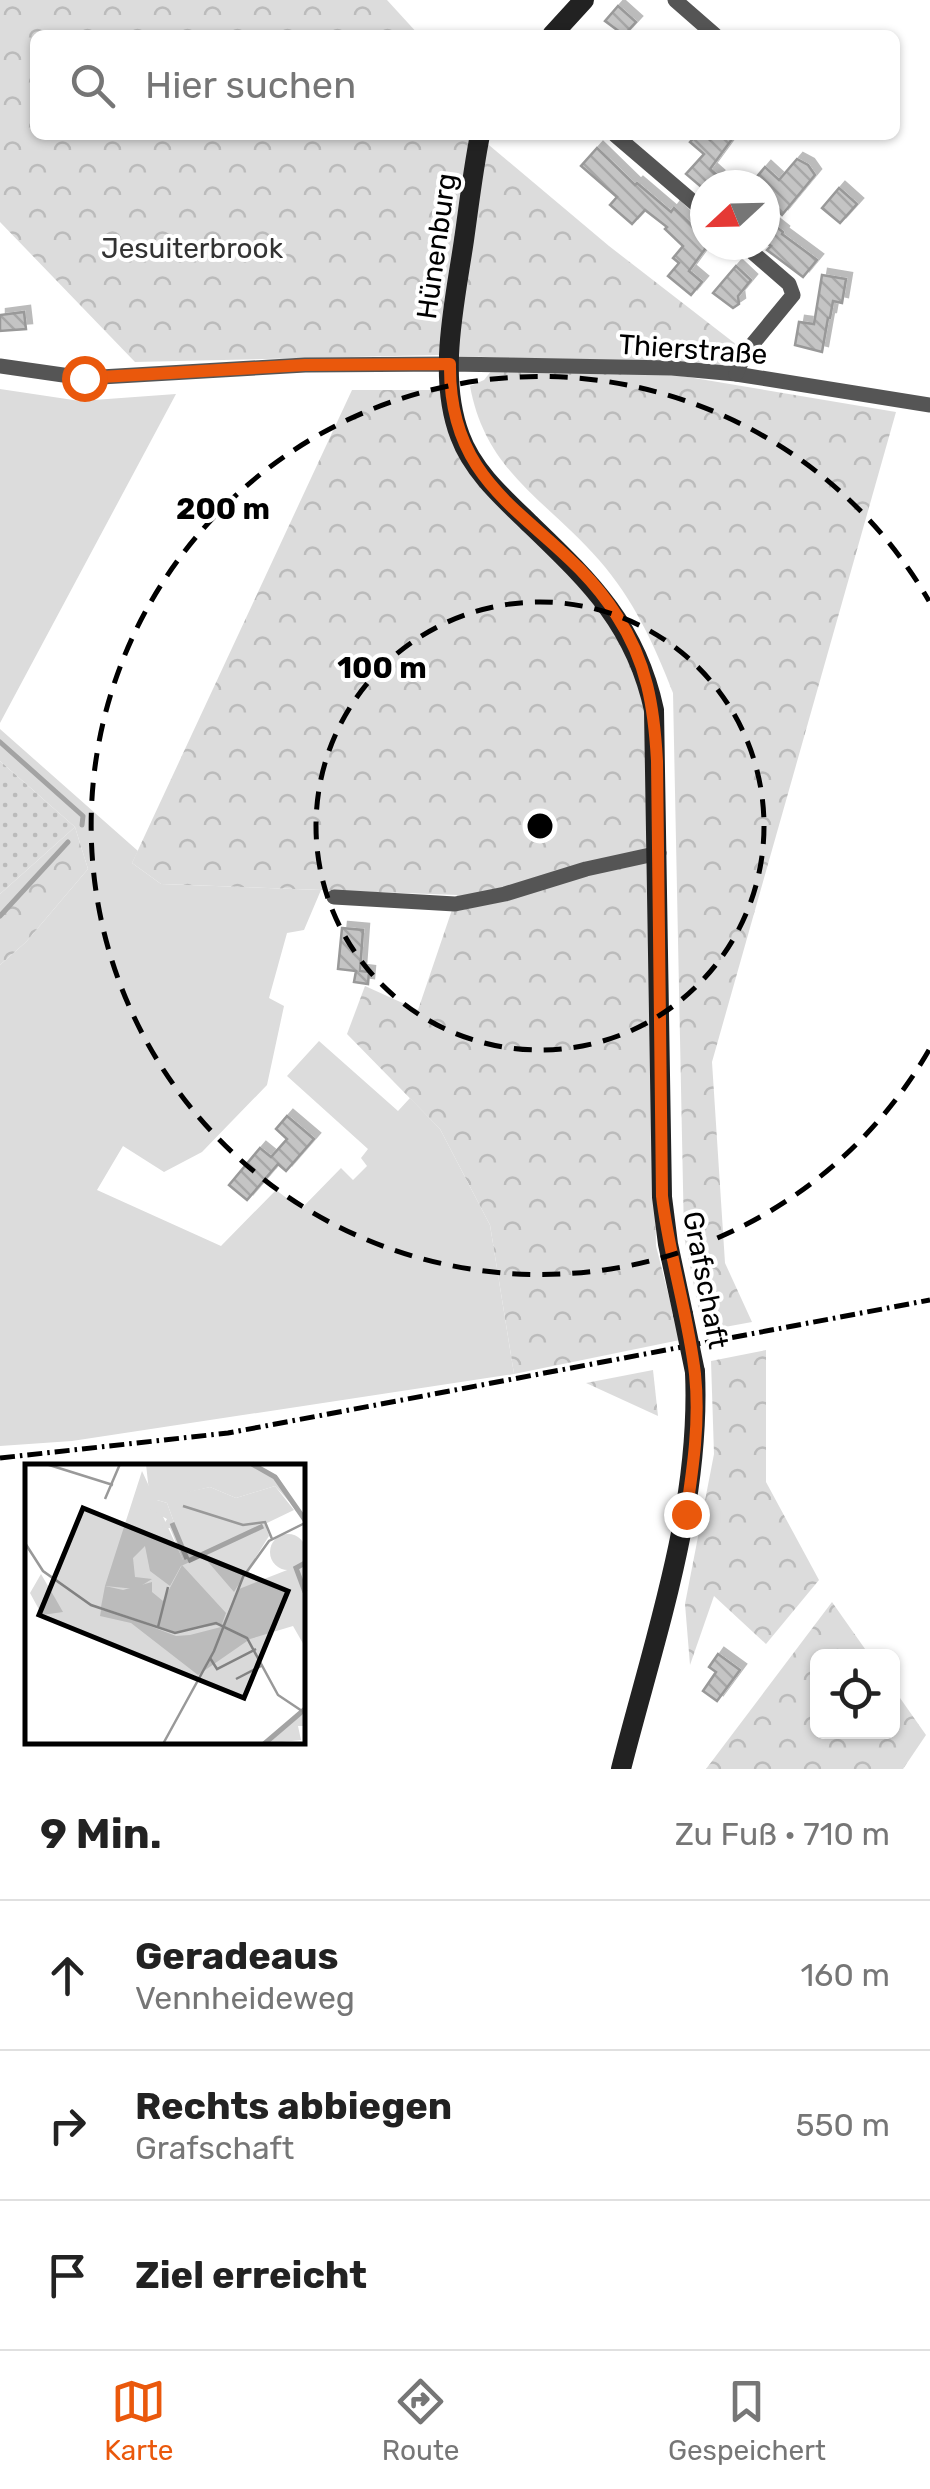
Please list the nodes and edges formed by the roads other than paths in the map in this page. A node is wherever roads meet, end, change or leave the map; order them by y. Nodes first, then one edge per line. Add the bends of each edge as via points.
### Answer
1 (584, 0) edge
2 (675, 0) edge
3 (557, 30) edge
4 (709, 30) edge
5 (479, 140) edge
6 (621, 140) edge
7 (690, 199) edge
8 (761, 260) edge
9 (450, 364) junction
10 (0, 366) edge
11 (736, 374) junction
12 (930, 405) edge
13 (659, 853) junction
14 (334, 897) dead end
15 (620, 1769) edge

1 - 3 street
2 - 4 street
5 - 9 street, Hünenburg
6 - 7 street
8 - 11 street via 793,295
9 - 10 street, Thierstraße via 84,378
9 - 11 street, Thierstraße
9 - 13 street, Grafschaft via 453,414 472,460 588,579 636,648 654,710
11 - 12 street, Thierstraße
13 - 14 street via 455,904
13 - 15 street, Grafschaft, bridge via 662,1196 695,1372 694,1458 686,1514

